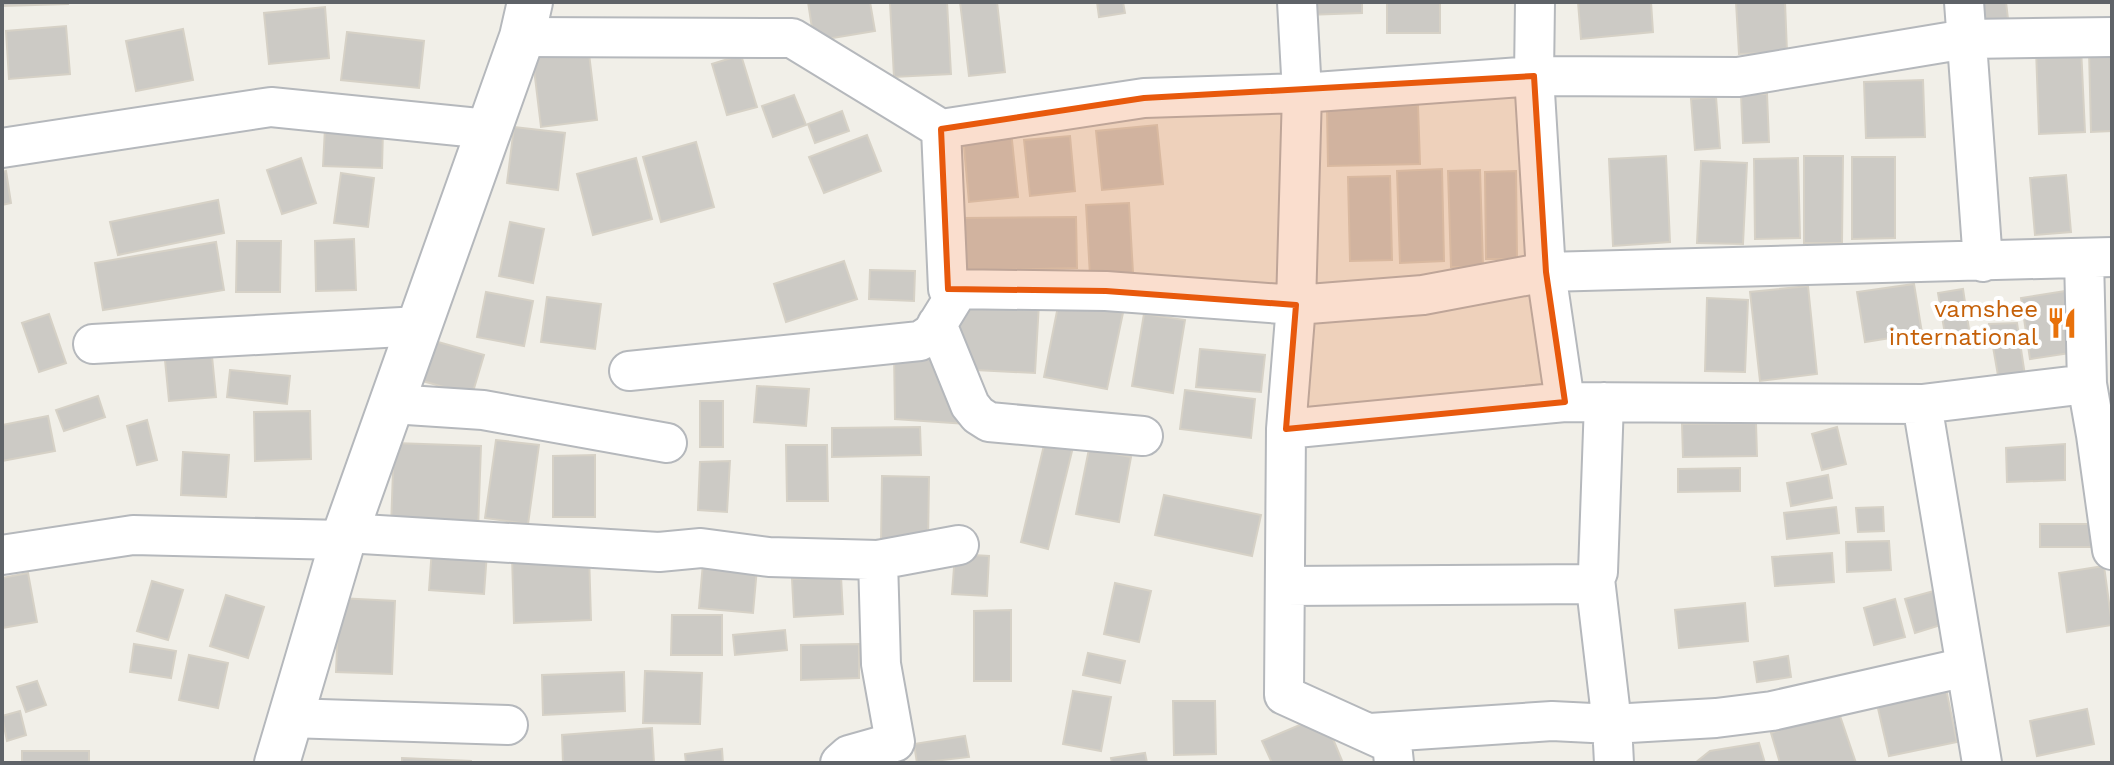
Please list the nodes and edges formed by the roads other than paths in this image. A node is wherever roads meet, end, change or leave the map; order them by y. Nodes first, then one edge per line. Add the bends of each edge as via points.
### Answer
1 (1297, 2) edge
2 (1535, 2) edge
3 (526, 20) edge
4 (1965, 20) edge
5 (2112, 37) edge
6 (1534, 76) junction
7 (1302, 93) junction
8 (488, 129) junction
9 (941, 129) junction
10 (2, 148) edge
11 (2098, 257) edge
12 (1983, 262) junction
13 (1546, 272) junction
14 (959, 289) junction
15 (1296, 305) junction
16 (937, 324) junction
17 (420, 326) junction
18 (93, 344) dead end
19 (629, 371) dead end
20 (2087, 384) junction
21 (1565, 402) junction
22 (1604, 402) junction
23 (392, 404) junction
24 (1922, 404) junction
25 (1286, 429) junction
26 (2104, 435) edge
27 (1143, 436) dead end
28 (667, 443) dead end
29 (345, 536) junction
30 (959, 545) dead end
31 (2112, 550) edge
32 (2, 555) edge
33 (878, 560) junction
34 (1595, 579) junction
35 (1285, 586) junction
36 (1966, 667) junction
37 (289, 718) junction
38 (1612, 724) junction
39 (508, 725) dead end
40 (1370, 733) junction
41 (277, 763) edge
42 (840, 763) edge
43 (1394, 763) edge
44 (1614, 763) edge
45 (1982, 763) edge

1 - 7 street
2 - 6 street
3 - 8 street
3 - 9 street via 792,38
4 - 5 street
4 - 6 street via 1738,77
4 - 12 street
6 - 7 street
6 - 13 street
7 - 9 street via 1144,98
7 - 15 street
8 - 10 street via 271,107
8 - 17 street
9 - 14 street via 948,289
11 - 12 street
11 - 20 street
12 - 13 street
13 - 15 street via 1423,295
13 - 21 street
14 - 15 street via 1106,291
14 - 16 street
15 - 25 street
16 - 19 street via 920,341
16 - 27 street via 970,405 989,422
17 - 18 street
17 - 23 street
20 - 24 street
20 - 26 street
21 - 22 street
21 - 25 street
22 - 24 street
22 - 34 street
23 - 28 street via 483,410
23 - 29 street
24 - 36 street
25 - 35 street
26 - 31 street
29 - 32 street via 133,535
29 - 33 street via 659,552 701,548 769,557
29 - 37 street
30 - 33 street
33 - 42 street via 881,664 895,742 849,755
34 - 35 street via 1581,585
34 - 38 street
35 - 40 street via 1284,695
36 - 38 street via 1772,711
36 - 45 street
37 - 39 street
37 - 41 street
38 - 40 street via 1552,721
38 - 44 street
40 - 43 street via 1392,744

